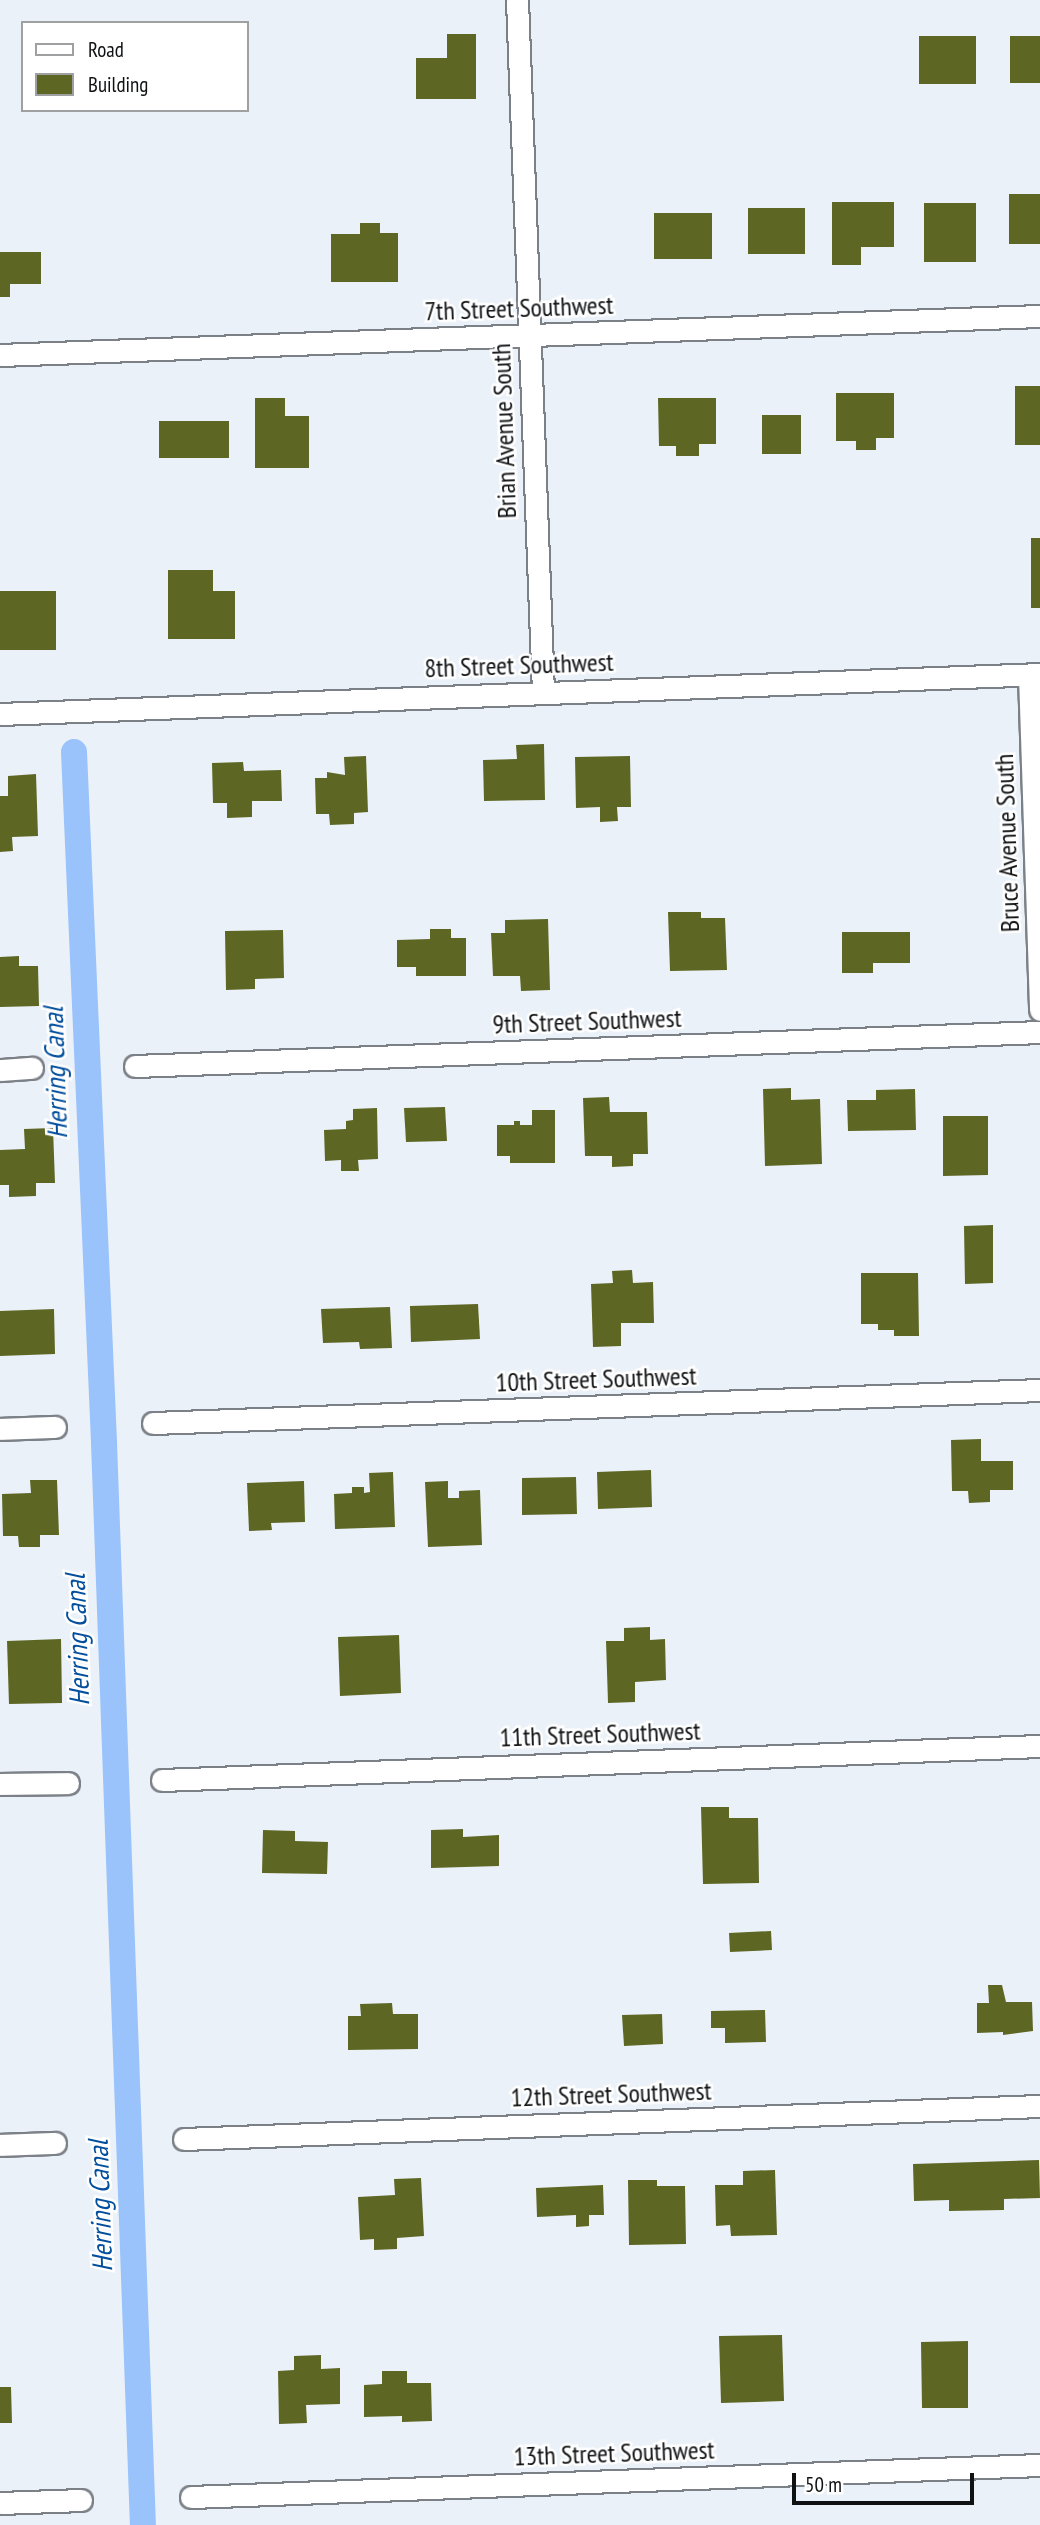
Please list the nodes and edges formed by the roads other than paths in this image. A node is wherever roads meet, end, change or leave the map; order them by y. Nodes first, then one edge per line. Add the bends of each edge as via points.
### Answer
1 (517, 0) edge
2 (1040, 316) edge
3 (528, 335) junction
4 (0, 355) edge
5 (1035, 675) edge
6 (543, 692) junction
7 (0, 714) edge
8 (1040, 1010) edge
9 (1040, 1032) edge
10 (135, 1066) dead end
11 (32, 1069) dead end
12 (0, 1070) edge
13 (1040, 1390) edge
14 (153, 1423) dead end
15 (55, 1427) dead end
16 (0, 1429) edge
17 (1040, 1746) edge
18 (162, 1780) dead end
19 (68, 1783) dead end
20 (0, 1784) edge
21 (1040, 2106) edge
22 (184, 2139) dead end
23 (55, 2143) dead end
24 (0, 2145) edge
25 (1040, 2465) edge
26 (191, 2497) dead end
27 (81, 2500) dead end
28 (0, 2503) edge

1 - 3 street, Brian Avenue South
2 - 3 street, 7th Street Southwest
3 - 4 street, 7th Street Southwest
3 - 6 street, Brian Avenue South
5 - 6 street, 8th Street Southwest
5 - 8 street, Bruce Avenue South
6 - 7 street, 8th Street Southwest
9 - 10 street, 9th Street Southwest
11 - 12 street
13 - 14 street, 10th Street Southwest
15 - 16 street
17 - 18 street, 11th Street Southwest
19 - 20 street
21 - 22 street, 12th Street Southwest
23 - 24 street
25 - 26 street, 13th Street Southwest
27 - 28 street

